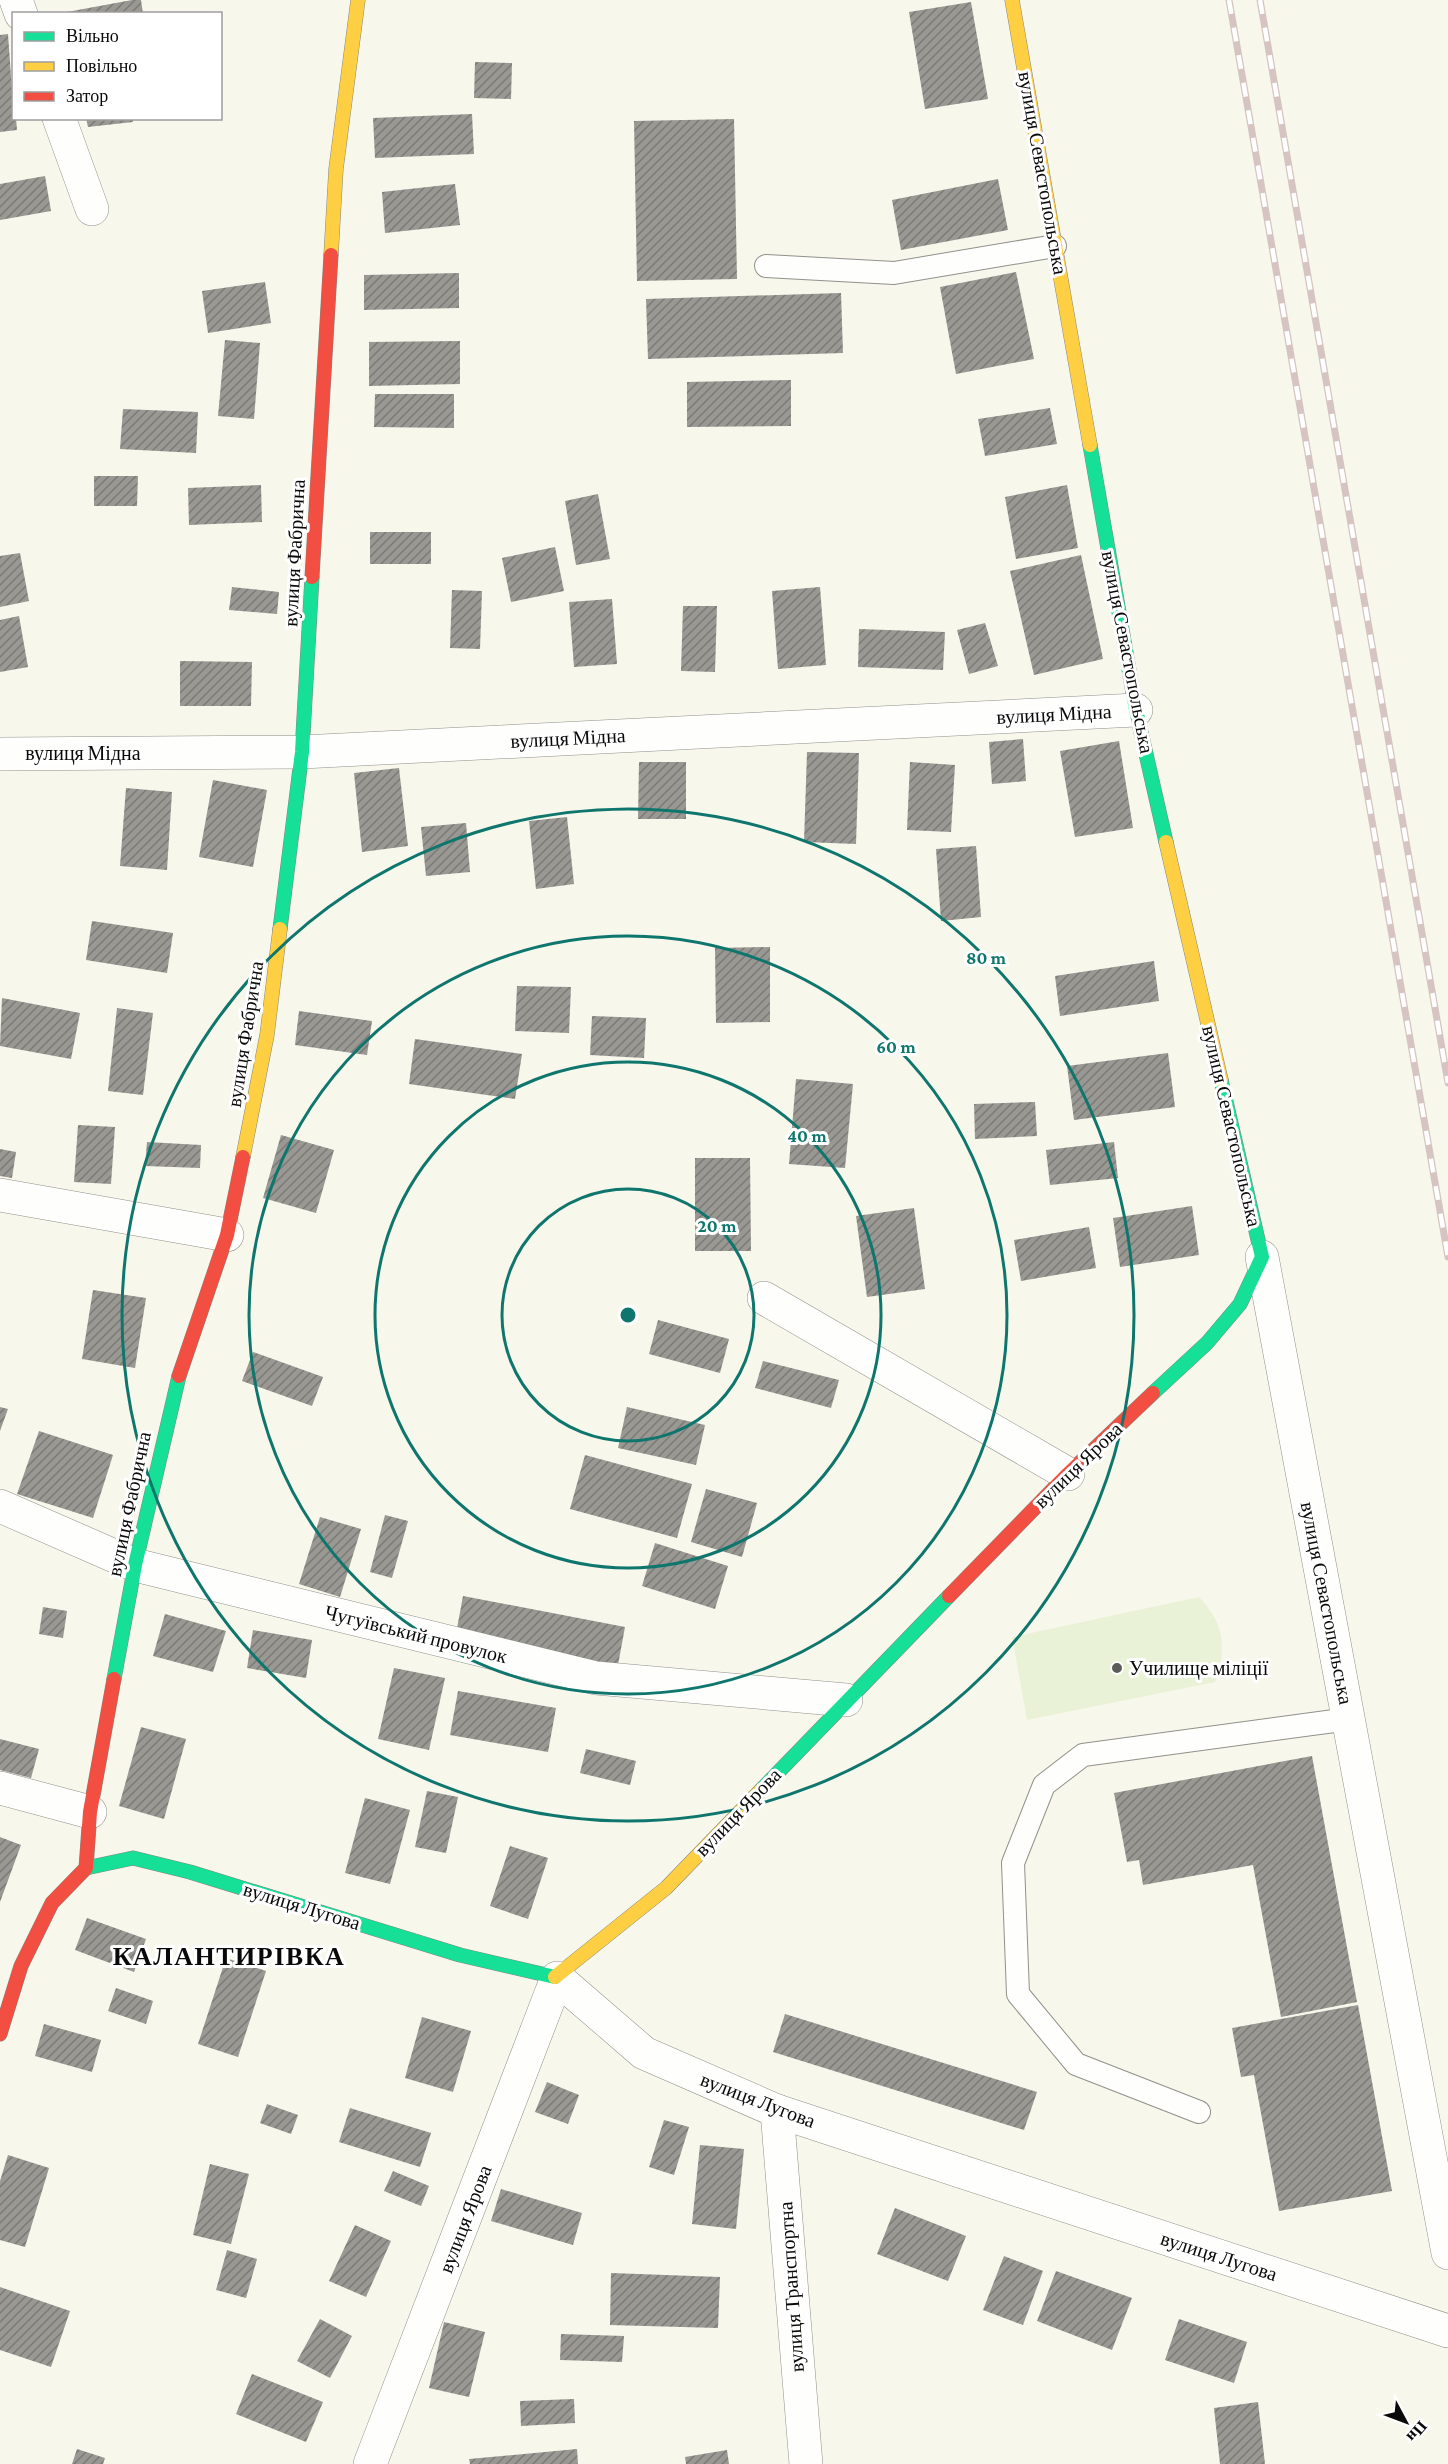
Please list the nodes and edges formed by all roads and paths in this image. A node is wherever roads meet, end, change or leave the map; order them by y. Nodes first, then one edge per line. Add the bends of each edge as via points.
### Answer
1 (358, 0) edge
2 (1012, 0) edge
3 (60, 120) edge
4 (92, 209) dead end
5 (1055, 246) junction
6 (766, 266) dead end
7 (1137, 710) junction
8 (302, 752) junction
9 (0, 754) edge
10 (0, 1195) edge
11 (227, 1235) junction
12 (1262, 1257) junction
13 (764, 1298) dead end
14 (1068, 1474) junction
15 (0, 1506) edge
16 (135, 1565) junction
17 (846, 1700) junction
18 (1348, 1719) junction
19 (0, 1788) edge
20 (90, 1812) junction
21 (86, 1868) junction
22 (557, 1978) junction
23 (0, 2034) edge
24 (777, 2111) junction
25 (1199, 2112) dead end
26 (1448, 2253) edge
27 (1448, 2331) edge
28 (370, 2464) edge
29 (806, 2464) edge

1 - 8 street, вулиця Фабрична via 336,169
2 - 5 street, вулиця Севастопольська
3 - 4 street
5 - 6 lane via 894,273
5 - 7 street, вулиця Севастопольська
7 - 8 street, вулиця Мідна
7 - 12 street, вулиця Севастопольська
8 - 9 street, вулиця Мідна
8 - 11 street, вулиця Фабрична via 267,1035
10 - 11 street
11 - 16 street, вулиця Фабрична via 174,1390
12 - 14 street, вулиця Ярова via 1240,1304 1207,1343
12 - 18 street, вулиця Севастопольська
13 - 14 street
14 - 17 street, вулиця Ярова
15 - 16 street, Чугуївський провулок
16 - 17 street, Чугуївський провулок via 596,1678
16 - 20 street, вулиця Фабрична
17 - 22 street, вулиця Ярова via 666,1888
18 - 25 lane via 1083,1755 1044,1785 1014,1863 1018,1994 1076,2064
18 - 26 street, вулиця Севастопольська
19 - 20 street
20 - 21 street, вулиця Фабрична
21 - 22 street, вулиця Лугова via 134,1857 460,1955
21 - 23 street via 52,1902 21,1966
22 - 24 street, вулиця Лугова via 644,2054
22 - 28 street, вулиця Ярова
24 - 27 street, вулиця Лугова
24 - 29 street, вулиця Транспортна

